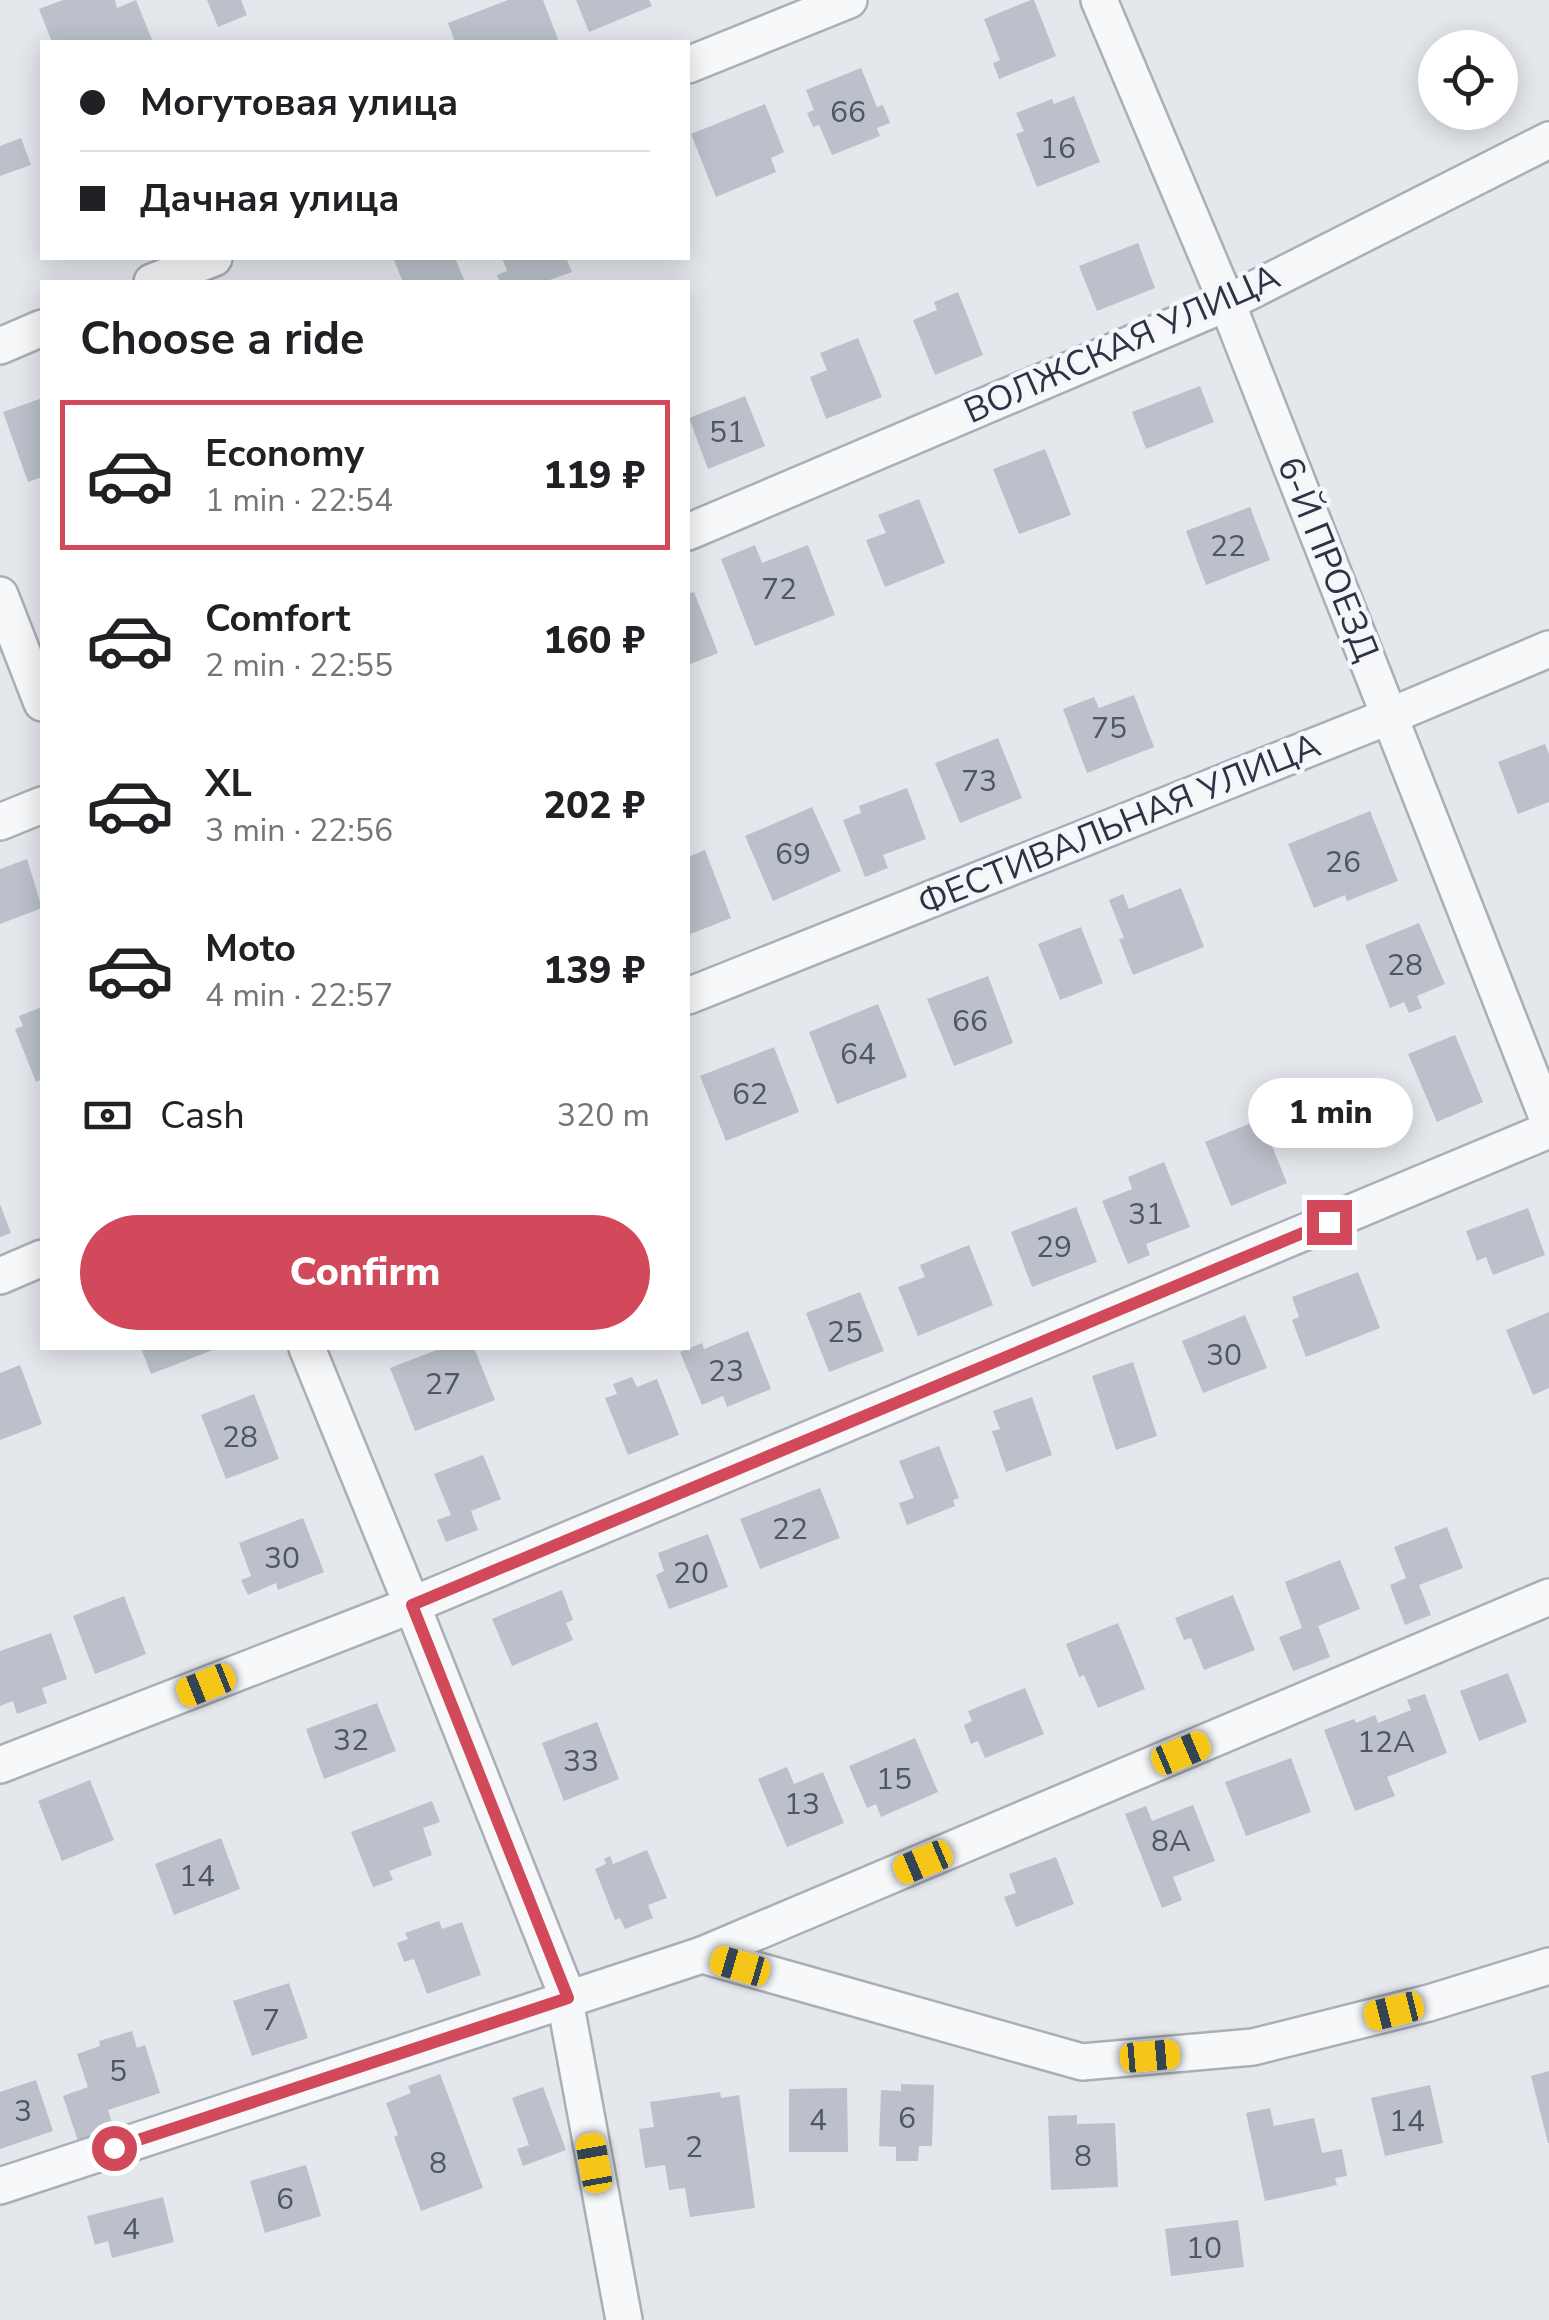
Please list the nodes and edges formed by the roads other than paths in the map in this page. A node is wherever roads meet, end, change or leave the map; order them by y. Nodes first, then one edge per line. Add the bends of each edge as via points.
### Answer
1 (848, 0) edge
2 (1099, 0) edge
3 (690, 64) edge
4 (1549, 140) edge
5 (209, 260) edge
6 (157, 280) edge
7 (1227, 303) junction
8 (40, 329) edge
9 (0, 346) edge
10 (690, 531) edge
11 (0, 595) edge
12 (1549, 649) edge
13 (40, 698) edge
14 (1390, 716) junction
15 (40, 806) edge
16 (0, 822) edge
17 (690, 995) edge
18 (1549, 1122) edge
19 (1549, 1130) edge
20 (40, 1259) edge
21 (0, 1276) edge
22 (307, 1350) edge
23 (1549, 1597) edge
24 (412, 1605) junction
25 (0, 1765) edge
26 (702, 1955) junction
27 (1549, 1966) edge
28 (568, 1998) junction
29 (0, 2186) edge
30 (624, 2320) edge

1 - 3 street
2 - 7 street, 6-Й ПРОЕЗД
4 - 7 street, ВОЛЖСКАЯ УЛИЦА
5 - 6 street
7 - 10 street, ВОЛЖСКАЯ УЛИЦА
7 - 14 street, 6-Й ПРОЕЗД
8 - 9 street
11 - 13 street
12 - 14 street, ФЕСТИВАЛЬНАЯ УЛИЦА
14 - 17 street, ФЕСТИВАЛЬНАЯ УЛИЦА
14 - 18 street, 6-Й ПРОЕЗД
15 - 16 street
19 - 24 street
20 - 21 street
22 - 24 street
23 - 26 street
24 - 25 street
24 - 28 street
26 - 27 street via 1082,2062 1253,2047
26 - 28 street
28 - 29 street
28 - 30 street

